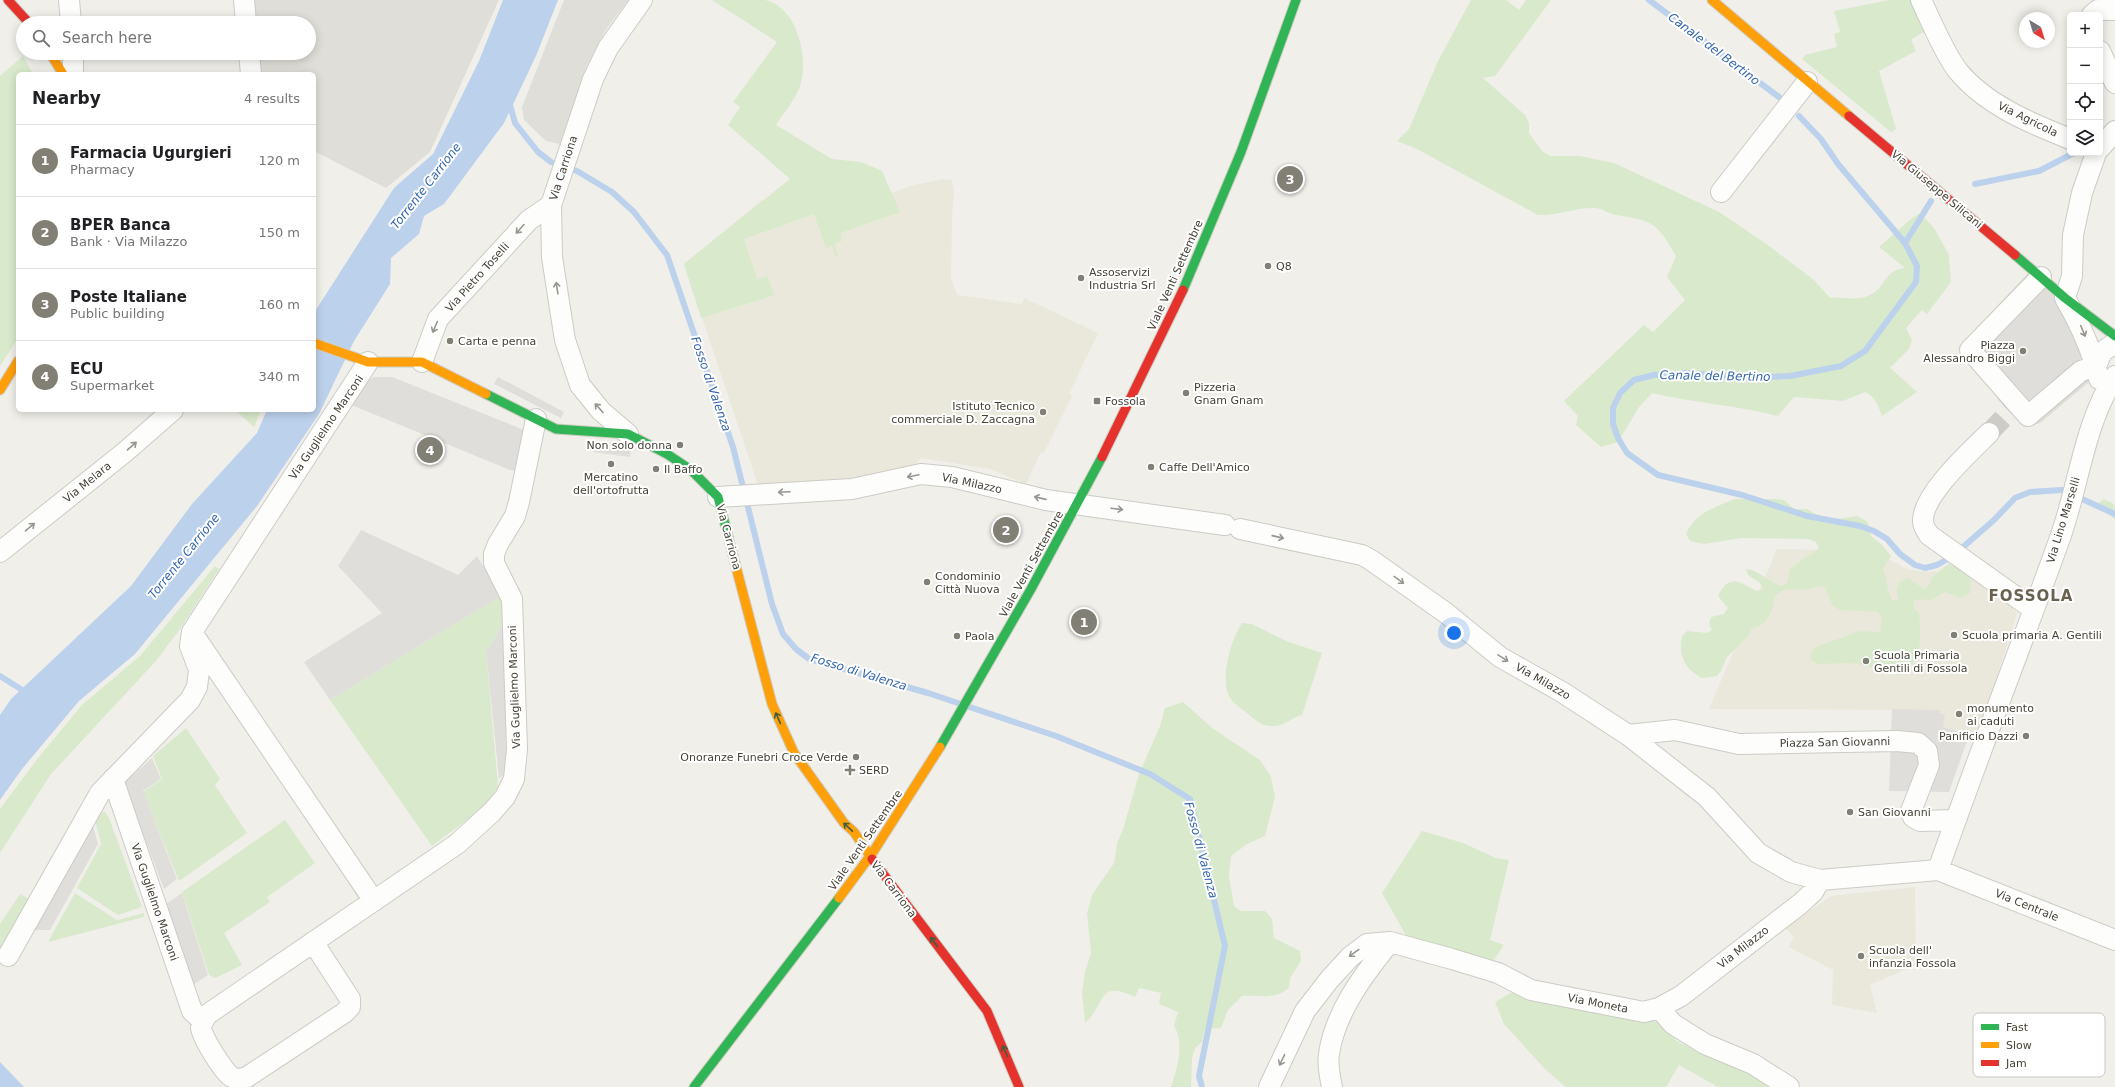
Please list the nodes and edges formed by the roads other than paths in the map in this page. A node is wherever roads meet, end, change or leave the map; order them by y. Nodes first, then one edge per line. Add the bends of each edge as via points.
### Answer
1 (8, 0) edge
2 (69, 0) edge
3 (244, 0) edge
4 (642, 0) edge
5 (1296, 0) edge
6 (1712, 0) edge
7 (1921, 0) edge
8 (2115, 10) edge
9 (2096, 12) edge
10 (23, 16) edge
11 (70, 16) edge
12 (245, 16) edge
13 (2103, 57) edge
14 (54, 60) edge
15 (73, 60) edge
16 (250, 60) edge
17 (62, 72) edge
18 (73, 72) edge
19 (252, 72) edge
20 (1807, 82) junction
21 (2115, 83) edge
22 (2115, 131) edge
23 (2067, 138) edge
24 (2103, 145) edge
25 (2095, 156) edge
26 (1721, 192) dead end
27 (552, 201) junction
28 (2041, 277) junction
29 (2065, 298) junction
30 (2115, 336) edge
31 (2115, 343) edge
32 (316, 344) edge
33 (361, 360) junction
34 (422, 362) junction
35 (16, 364) edge
36 (2096, 366) junction
37 (2115, 376) edge
38 (0, 390) edge
39 (2103, 395) junction
40 (171, 412) edge
41 (536, 420) junction
42 (1989, 433) tunnel mouth
43 (628, 434) junction
44 (723, 497) junction
45 (1078, 504) junction
46 (0, 552) edge
47 (2033, 609) junction
48 (192, 632) junction
49 (1628, 735) junction
50 (113, 778) junction
51 (1956, 820) junction
52 (870, 857) junction
53 (1938, 870) junction
54 (1820, 880) junction
55 (374, 901) junction
56 (2115, 940) edge
57 (313, 942) junction
58 (1390, 942) junction
59 (8, 956) dead end
60 (1659, 1008) junction
61 (203, 1021) junction
62 (694, 1087) edge
63 (1019, 1087) edge
64 (1269, 1087) edge
65 (1332, 1087) edge
66 (1789, 1087) edge

1 - 10 main road
2 - 11 street
3 - 12 street
4 - 27 street, Via Carriona via 608,48 593,79
5 - 45 main road, Viale Venti Settembre via 1253,125 1186,284
6 - 20 main road, Via Giuseppe Silicani
7 - 23 street, Via Agricola via 1958,71 2002,109
8 - 9 street
13 - 21 street
14 - 17 main road
15 - 18 street
16 - 19 street
20 - 26 street
20 - 28 main road, Via Giuseppe Silicani
22 - 24 street
25 - 29 street via 2082,193 2072,235 2072,276
27 -> 34 street, Via Pietro Toselli via 529,220 438,320
43 -> 27 street, Via Carriona via 600,411 580,385 565,340 552,257
28 - 29 main road, Via Giuseppe Silicani
28 - 36 street via 1970,350 2013,408 2028,416 2081,372
29 - 30 main road
29 -> 36 street via 2079,323
31 - 36 street via 2102,352
32 - 33 main road, Via Guglielmo Marconi
33 - 34 main road, Via Guglielmo Marconi
33 - 48 street, Via Guglielmo Marconi
34 - 41 main road, Via Guglielmo Marconi
35 - 38 main road
36 - 39 street
37 - 39 street, Via Lino Marselli
39 - 47 street, Via Lino Marselli via 2060,537
46 -> 40 street, Via Melara
41 - 43 main road, Via Guglielmo Marconi via 563,431
41 - 55 street, Via Guglielmo Marconi via 519,502 494,554 494,563 512,599 517,749 514,779 505,797 492,812 457,844
42 - 47 street via 1949,473 1927,505 1923,526 1929,535
43 - 44 main road, Via Carriona via 667,454
45 -> 44 street, Via Milazzo via 1046,500 952,477 921,474 852,489
52 -> 44 main road, Via Carriona via 794,753 772,704
45 -> 49 street, Via Milazzo via 1233,527 1362,555 1446,613 1500,657 1562,692
45 - 52 main road, Viale Venti Settembre via 982,677
47 - 51 street, Via Lino Marselli
48 - 50 street via 190,646 199,670 197,687 190,700
48 - 55 street
49 - 51 street, Piazza San Giovanni via 1675,730 1739,744 1897,741 1918,743 1927,751 1929,765 1911,811 1913,817 1920,820
49 - 54 street, Via Milazzo via 1707,796 1758,853 1791,872
50 - 59 street via 100,793
50 - 61 street, Via Guglielmo Marconi via 192,1011
51 - 53 street, Via Lino Marselli
52 - 62 main road, Viale Venti Settembre
63 -> 52 main road, Via Carriona via 987,1010
53 - 54 street, Via Milazzo
53 - 56 street, Via Centrale
54 - 60 street, Via Milazzo via 1813,892 1800,904 1681,996
55 - 57 street, Via Guglielmo Marconi
57 - 61 street, Via Guglielmo Marconi via 208,1014
57 - 61 street via 350,999 350,1007 344,1013 247,1077 239,1079 230,1076 204,1037 201,1028
58 - 60 street, Via Moneta via 1498,973 1531,990 1644,1012
58 -> 64 street, Via Moneta via 1367,944 1350,957 1329,980 1305,1011
58 - 65 street via 1368,968 1348,1001 1336,1029 1328,1054
60 - 66 street via 1673,1024 1705,1044 1753,1064

